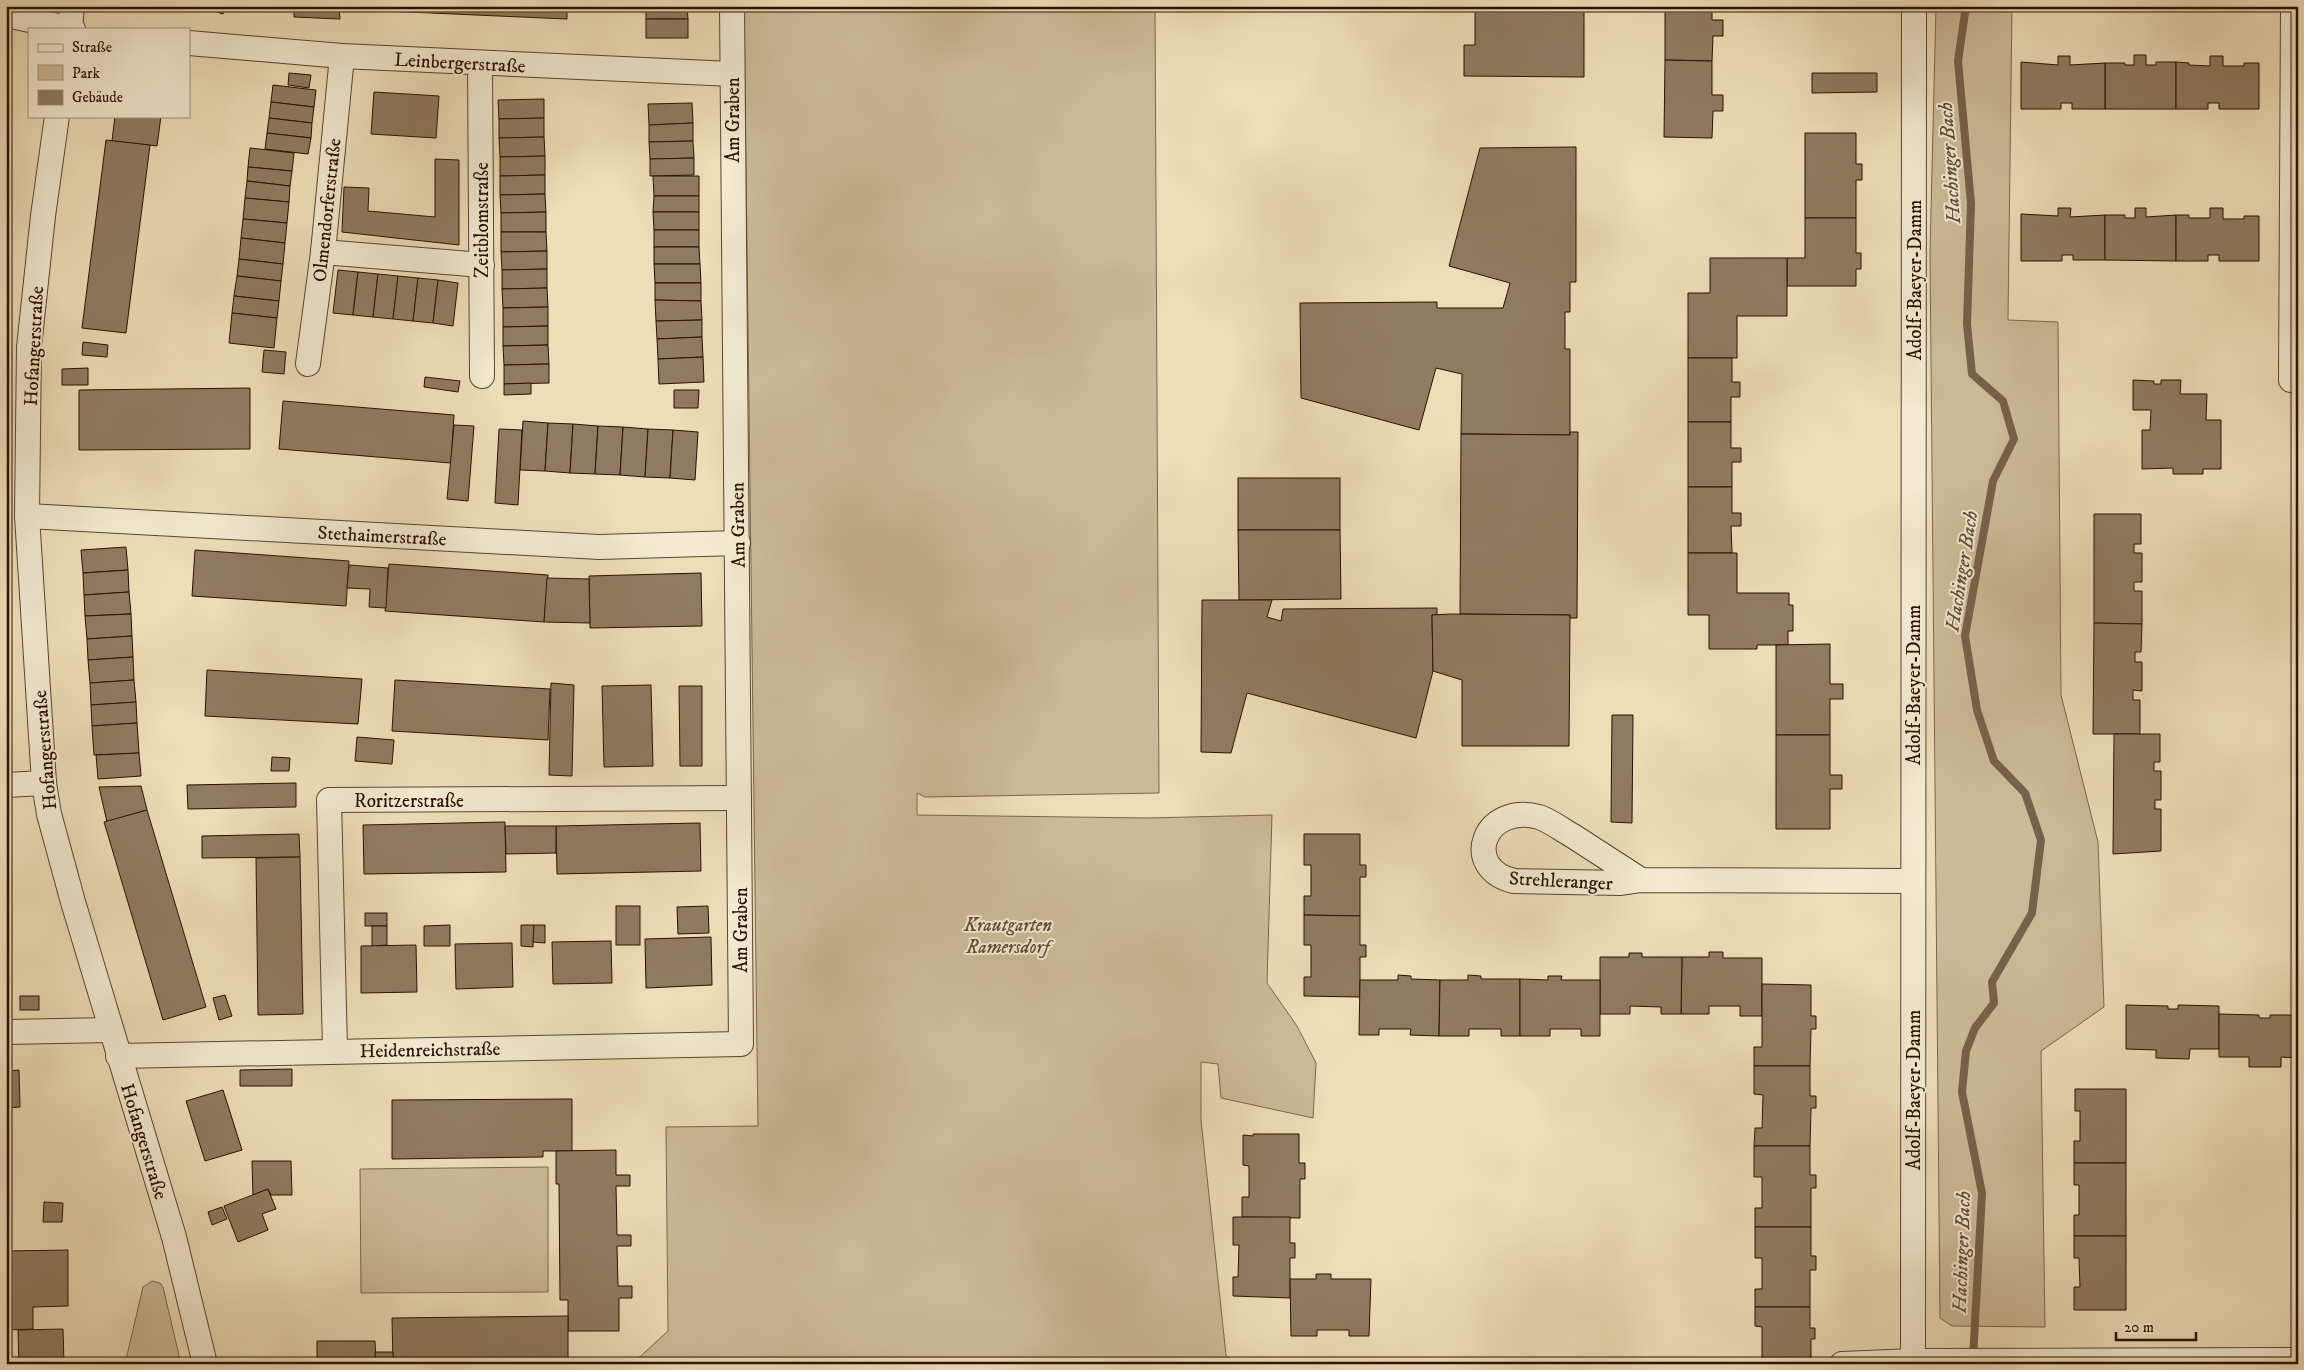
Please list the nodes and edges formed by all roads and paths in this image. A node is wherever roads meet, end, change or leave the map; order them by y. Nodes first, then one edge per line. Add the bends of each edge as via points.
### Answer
1 (72, 6) edge
2 (732, 6) edge
3 (1914, 6) edge
4 (2293, 6) edge
5 (6, 15) edge
6 (66, 28) edge
7 (71, 28) edge
8 (190, 43) edge
9 (342, 56) junction
10 (480, 63) junction
11 (732, 74) junction
12 (57, 118) edge
13 (323, 252) junction
14 (482, 265) junction
15 (308, 364) dead end
16 (482, 376) dead end
17 (2291, 380) dead end
18 (28, 516) junction
19 (738, 543) junction
20 (44, 782) junction
21 (6, 785) edge
22 (739, 798) junction
23 (1641, 880) junction
24 (1913, 881) junction
25 (111, 1030) junction
26 (6, 1032) edge
27 (741, 1044) joint
28 (335, 1050) junction
29 (118, 1056) junction
30 (2298, 1360) edge
31 (1913, 1362) edge
32 (205, 1364) edge
33 (1842, 1364) edge

1 - 7 street
2 - 11 street, Am Graben
3 - 24 street, Adolf-Baeyer-Damm
4 - 17 street
5 - 6 street
8 - 9 street, Leinbergerstraße
9 - 10 street, Leinbergerstraße
9 - 13 street, Olmendorferstraße
10 - 11 street, Leinbergerstraße
10 - 14 street, Zeitblomstraße
11 - 19 street, Am Graben
12 - 18 street, Hofangerstraße via 29,347
13 - 14 street
13 - 15 street, Olmendorferstraße
14 - 16 street, Zeitblomstraße
18 - 19 street, Stethaimerstraße via 599,547
18 - 20 street, Hofangerstraße
19 - 22 street, Am Graben
20 - 21 street
20 - 25 street, Hofangerstraße via 57,846
22 - 27 street, Am Graben
22 - 28 street, Roritzerstraße via 329,800
23 - 23 street, Strehleranger via 1540,818 1513,815 1500,819 1486,838 1484,848 1488,867 1503,878 1528,882 1621,883
23 - 24 street, Strehleranger
24 - 31 street, Adolf-Baeyer-Damm
25 - 26 street
25 - 29 street, Hofangerstraße
27 - 28 street, Heidenreichstraße
28 - 29 street, Heidenreichstraße
29 - 32 street, Hofangerstraße via 174,1237
30 - 31 street
31 - 33 street

